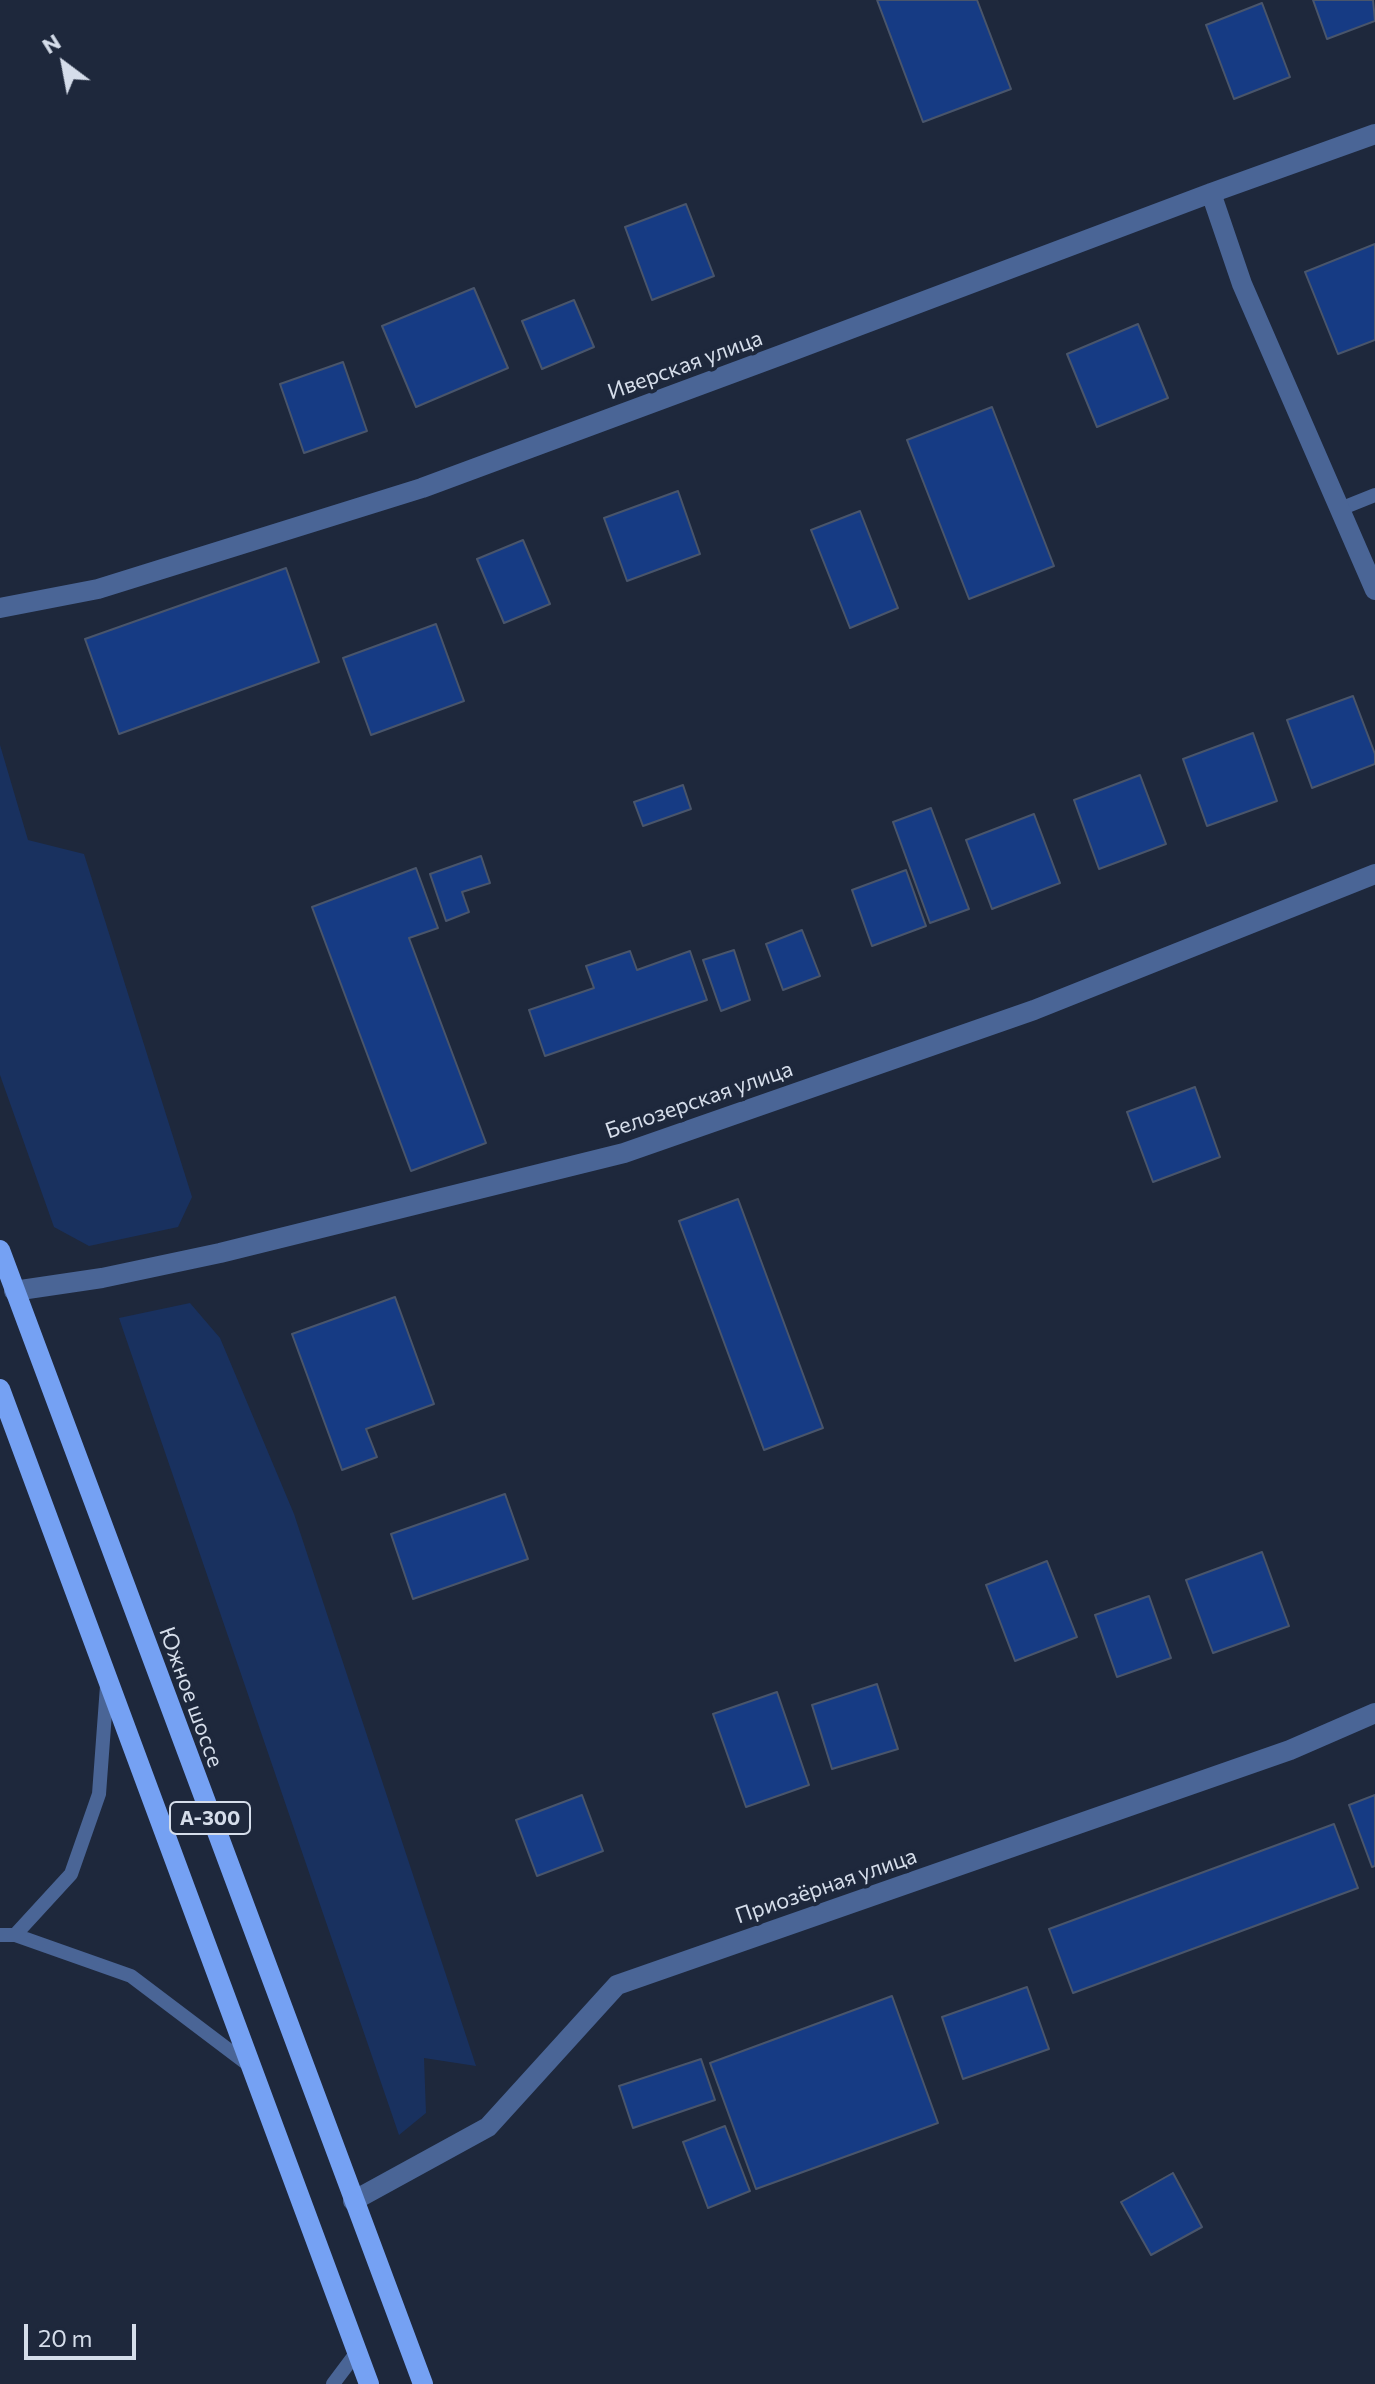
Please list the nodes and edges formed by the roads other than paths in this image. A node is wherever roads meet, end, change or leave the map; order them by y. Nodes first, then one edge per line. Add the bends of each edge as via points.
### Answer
1 (1375, 134) edge
2 (1211, 193) junction
3 (1375, 495) edge
4 (1340, 509) junction
5 (1375, 590) edge
6 (0, 608) edge
7 (1375, 874) edge
8 (0, 1250) edge
9 (14, 1291) junction
10 (0, 1389) edge
11 (108, 1679) junction
12 (1375, 1713) edge
13 (7, 1935) edge
14 (252, 2067) junction
15 (353, 2201) junction
16 (357, 2352) junction
17 (333, 2384) edge
18 (369, 2384) edge
19 (423, 2384) edge

1 - 2 street, Иверская улица
2 - 4 street via 1242,284
2 - 6 street, Иверская улица via 422,488 98,589
3 - 4 lane
4 - 5 street
7 - 9 street, Белозерская улица via 1034,1010 624,1153 220,1253
8 - 9 main road, Южное шоссе / А-300
9 - 15 main road, Южное шоссе / А-300
10 - 11 main road, А-300
11 - 13 lane via 99,1794 71,1874
11 - 14 main road, А-300
12 - 15 street, Приозёрная улица via 1290,1750 617,1985 488,2127
13 - 14 lane via 131,1976
14 - 16 main road, А-300
15 - 19 main road, Южное шоссе / А-300
16 - 17 lane
16 - 18 main road, А-300

